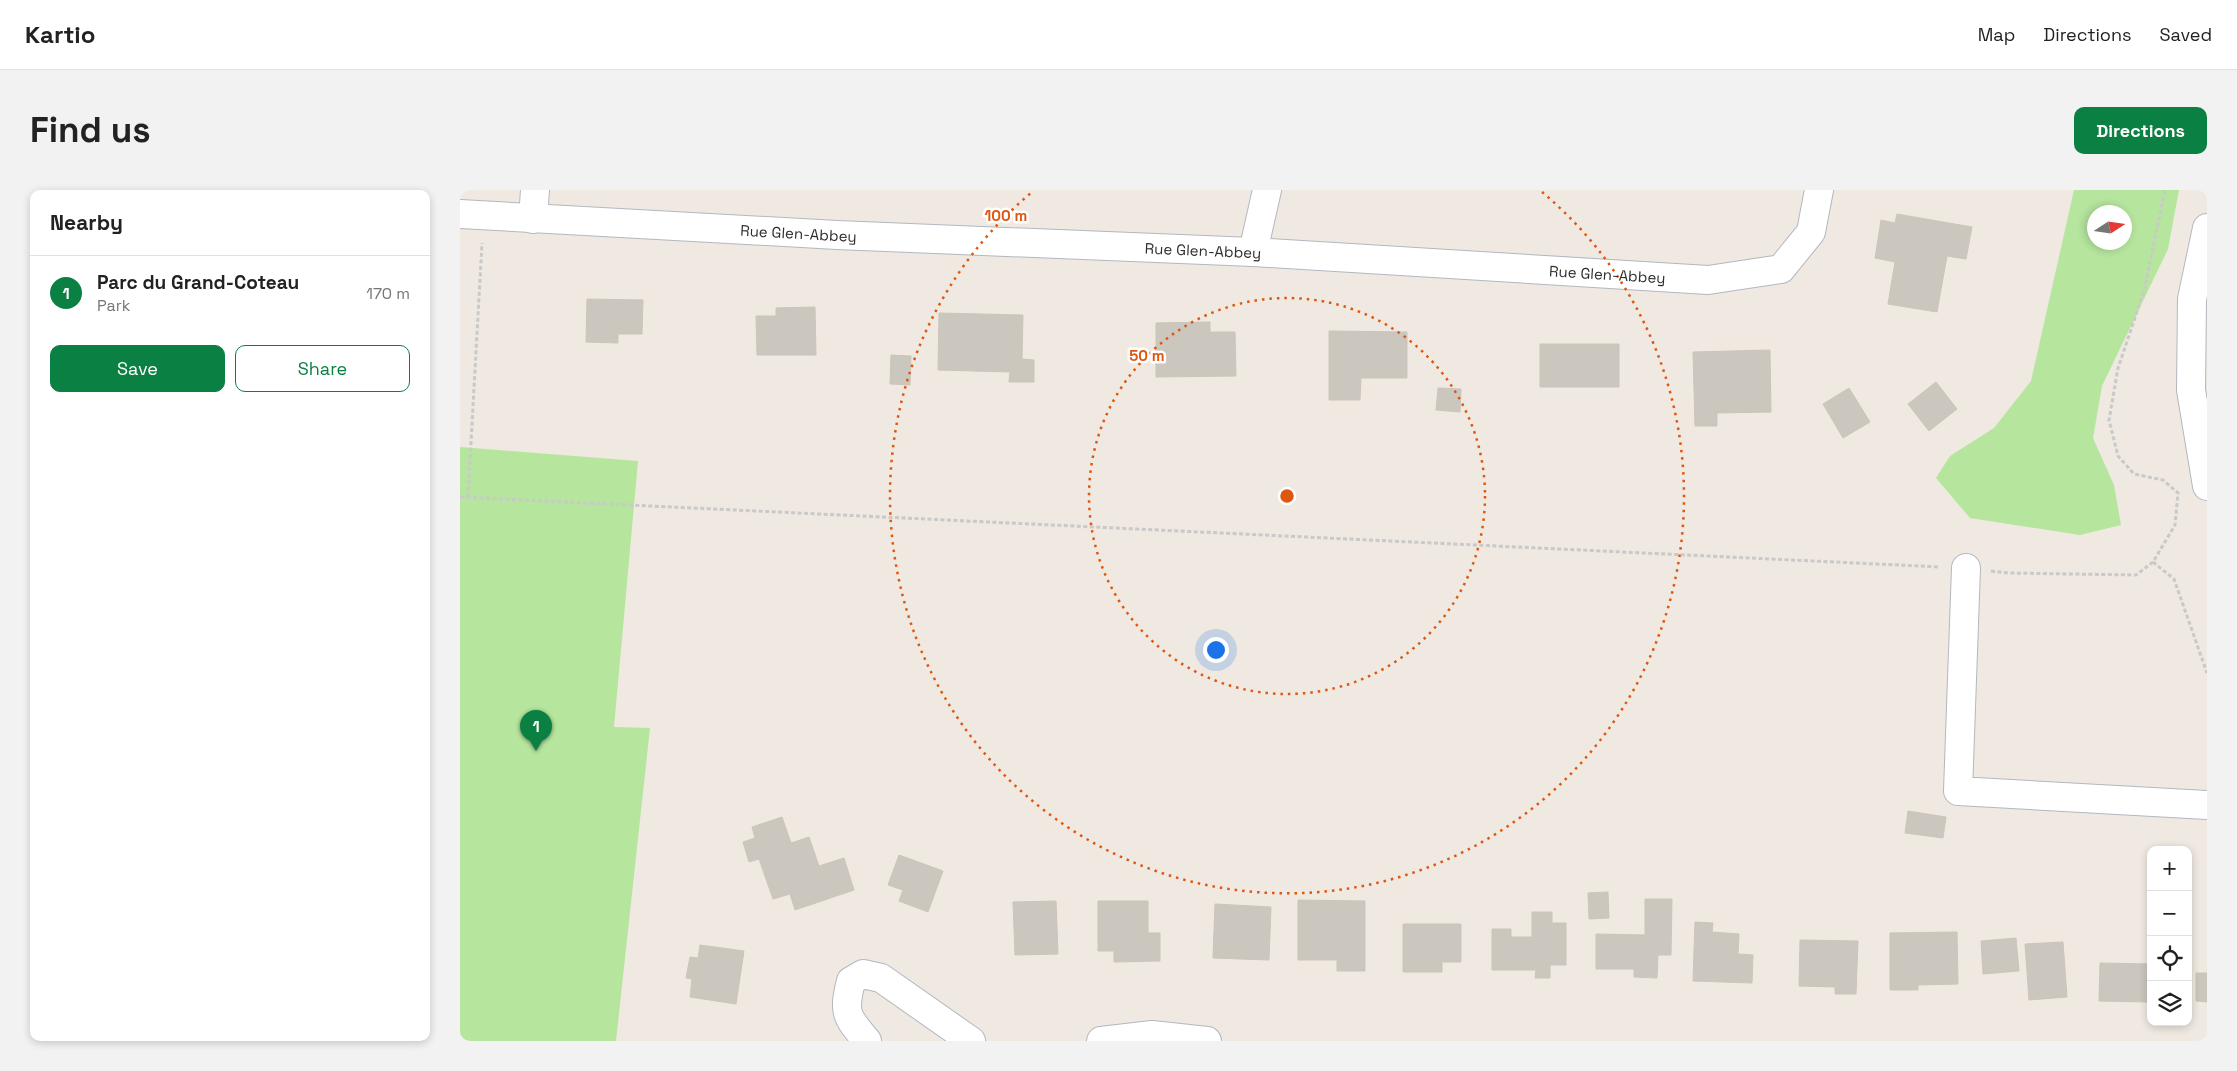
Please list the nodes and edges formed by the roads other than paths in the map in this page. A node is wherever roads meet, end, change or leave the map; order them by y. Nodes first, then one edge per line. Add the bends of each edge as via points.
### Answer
1 (535, 190) edge
2 (1267, 190) edge
3 (1819, 190) edge
4 (460, 214) edge
5 (533, 220) junction
6 (2207, 228) edge
7 (1253, 252) junction
8 (2207, 486) edge
9 (1966, 568) road end
10 (2207, 805) edge
11 (868, 1041) edge
12 (971, 1041) edge
13 (1101, 1041) edge
14 (1207, 1041) edge

1 - 5 street
2 - 7 street
3 - 7 street, Rue Glen-Abbey via 1811,232 1781,269 1708,280
4 - 5 street, Rue Glen-Abbey
5 - 7 street, Rue Glen-Abbey
6 - 8 street via 2192,299 2191,390
9 - 10 street via 1958,791
11 - 12 street via 846,1013 851,981 863,974 881,978
13 - 14 street via 1152,1035

